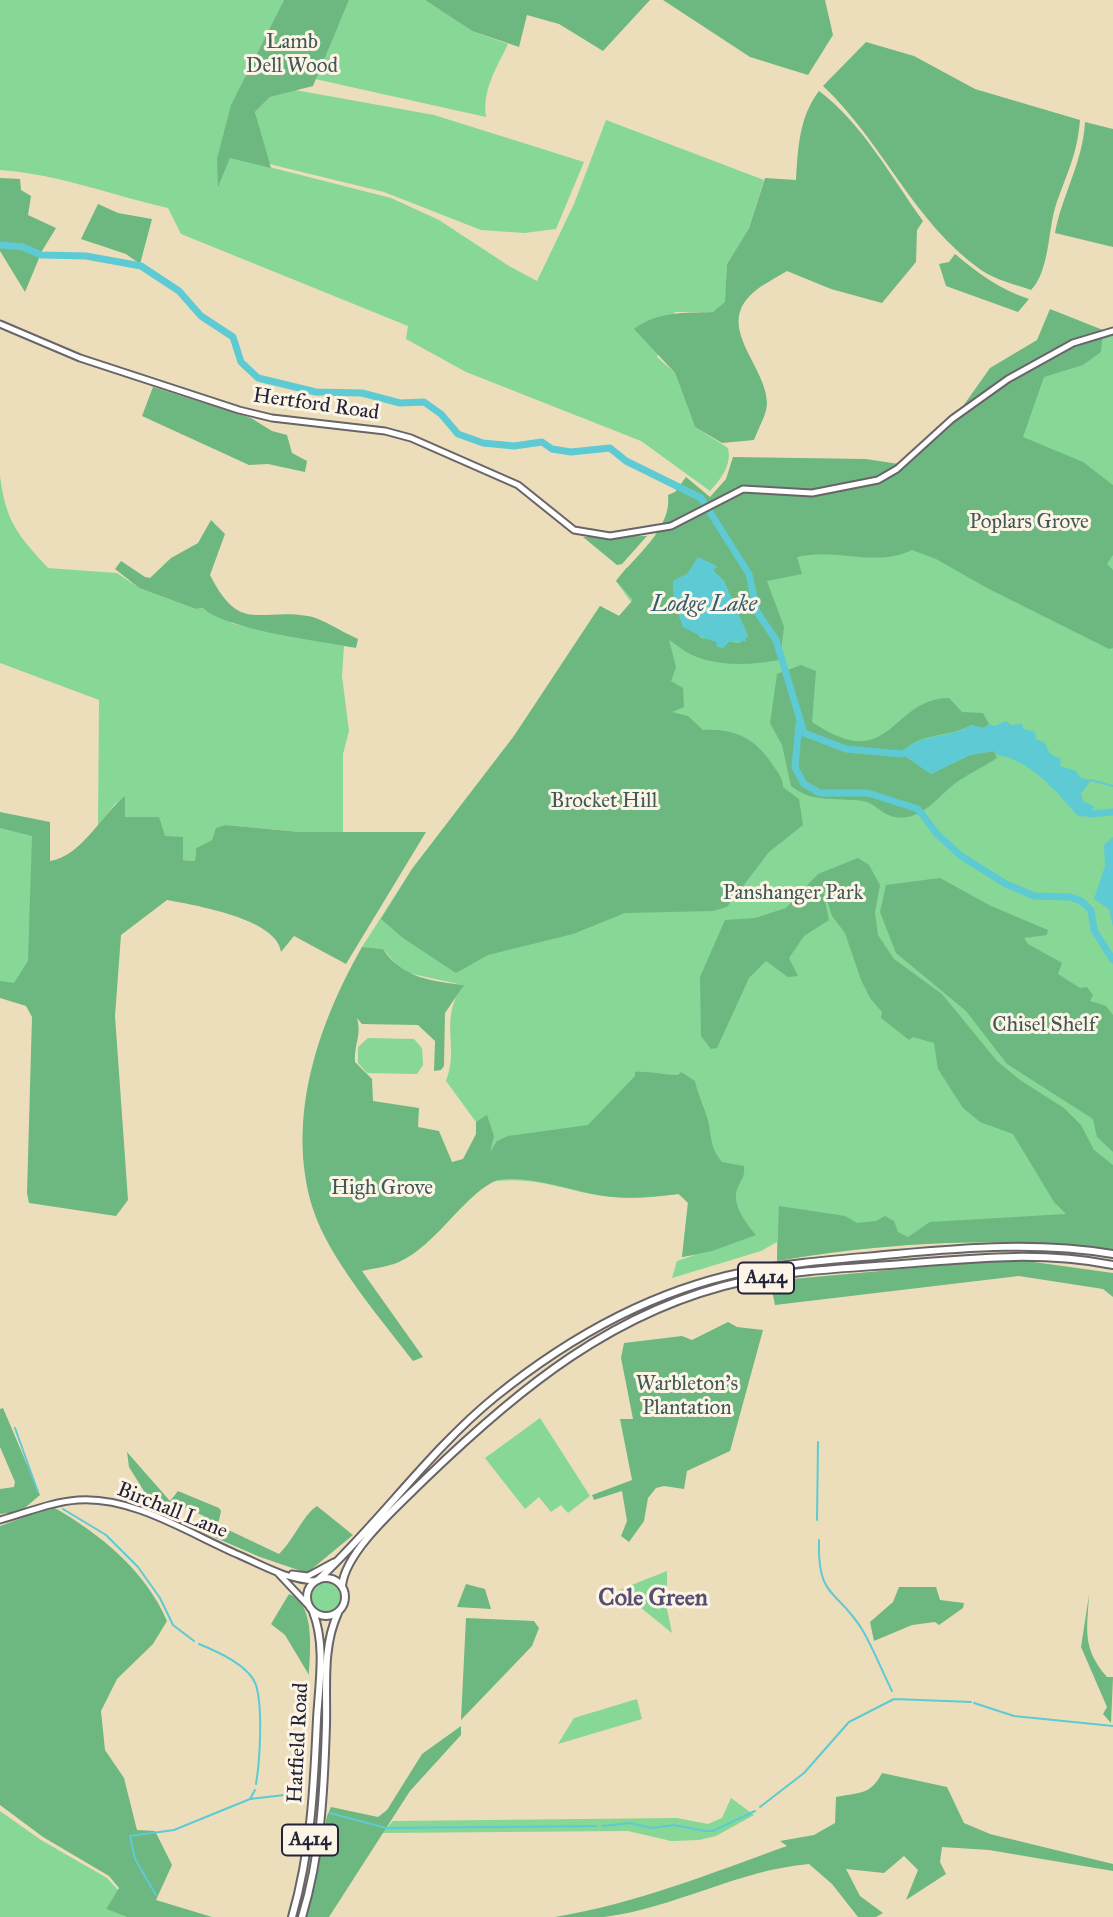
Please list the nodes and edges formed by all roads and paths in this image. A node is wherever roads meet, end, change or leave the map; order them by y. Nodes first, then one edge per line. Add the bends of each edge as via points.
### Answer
1 (0, 324) edge
2 (1113, 331) edge
3 (1113, 1254) edge
4 (1113, 1265) edge
5 (0, 1520) edge
6 (338, 1561) junction
7 (280, 1573) junction
8 (316, 1581) junction
9 (342, 1586) junction
10 (311, 1609) junction
11 (338, 1613) junction
12 (292, 1917) edge
13 (302, 1917) edge

1 - 2 main road, Hertford Road via 80,358 239,410 411,438 518,485 574,530 610,536 671,526 748,488 812,493 878,480 973,403 1048,355
3 - 6 highway, A414 via 1023,1245 885,1255 743,1272 660,1297 573,1342 493,1399 431,1458
4 - 9 highway, A414 via 1071,1257 1010,1255 824,1271 724,1286 646,1312 596,1338 494,1413 370,1537 346,1566
5 - 7 main road, Birchall Lane via 51,1504 91,1499 127,1506
6 - 7 main road via 309,1576
6 - 8 highway, A414
7 - 8 main road, Birchall Lane
7 - 10 main road, Birchall Lane
8 - 9 highway via 334,1579
8 - 10 highway via 307,1595
9 - 11 highway via 345,1601
10 - 11 highway via 325,1617
10 - 12 highway, Hatfield Road / A414 via 320,1643 313,1809
11 - 13 highway, Hatfield Road / A414 via 328,1639 320,1824

